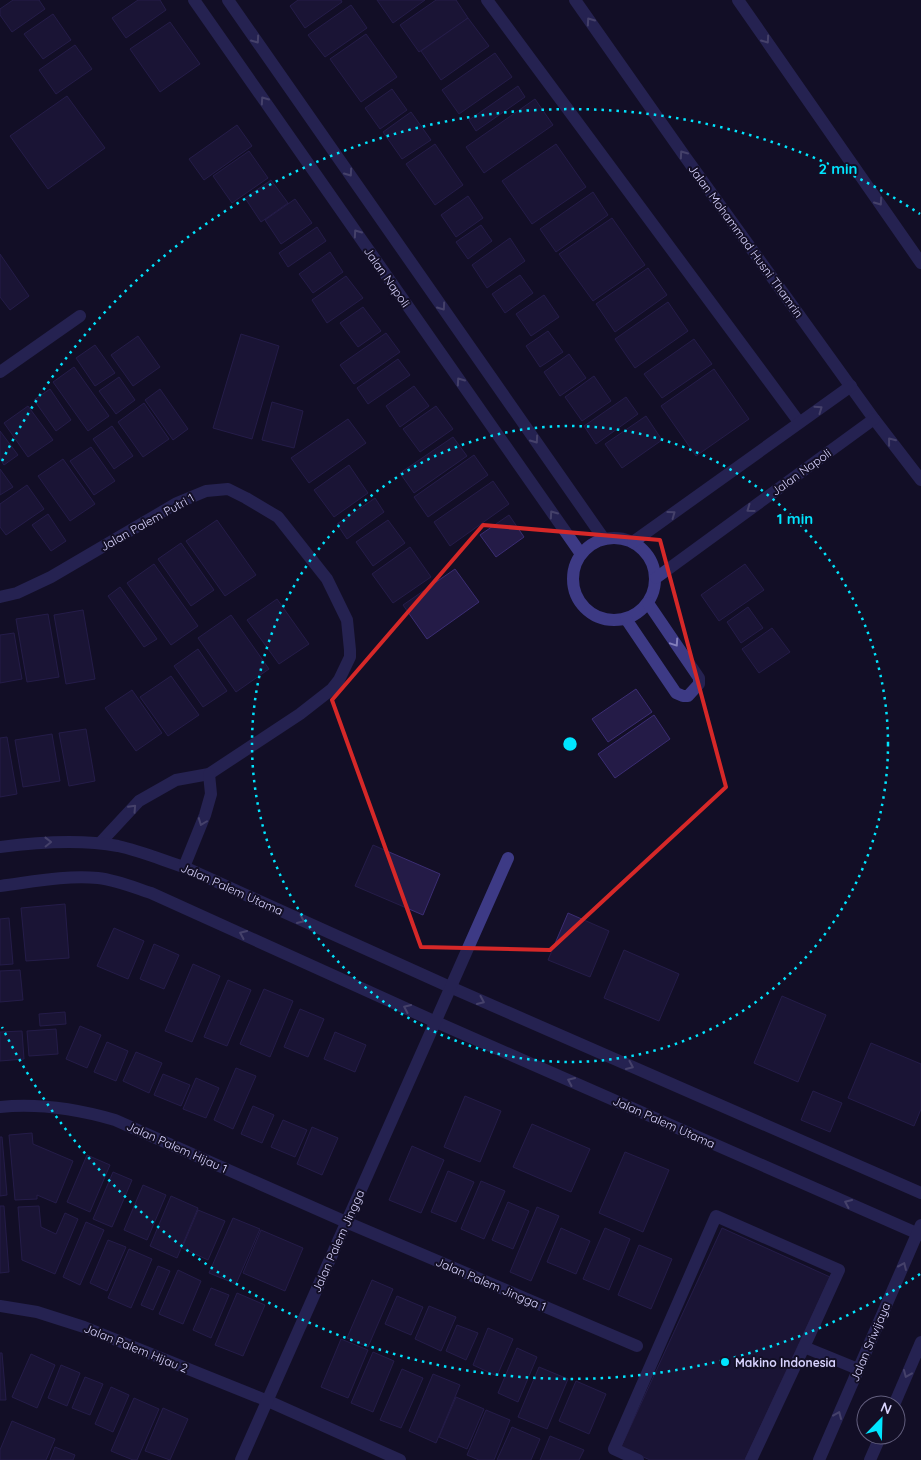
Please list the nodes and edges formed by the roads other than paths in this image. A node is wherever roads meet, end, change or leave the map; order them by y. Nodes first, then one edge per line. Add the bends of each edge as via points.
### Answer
1 (194, 0) edge
2 (228, 0) edge
3 (487, 0) edge
4 (575, 0) edge
5 (738, 0) edge
6 (921, 263) edge
7 (80, 316) dead end
8 (0, 372) edge
9 (851, 386) junction
10 (874, 419) junction
11 (800, 422) junction
12 (921, 480) edge
13 (604, 539) junction
14 (633, 542) junction
15 (581, 554) junction
16 (656, 578) junction
17 (0, 597) edge
18 (648, 603) junction
19 (626, 619) junction
20 (209, 774) junction
21 (100, 843) junction
22 (0, 847) edge
23 (508, 858) dead end
24 (184, 867) junction
25 (0, 886) edge
26 (450, 987) junction
27 (436, 1022) junction
28 (0, 1107) edge
29 (921, 1193) edge
30 (346, 1222) junction
31 (920, 1231) edge
32 (0, 1306) edge
33 (921, 1342) edge
34 (637, 1346) dead end
35 (804, 1347) junction
36 (858, 1369) junction
37 (898, 1395) edge
38 (268, 1401) junction
39 (877, 1445) edge
40 (241, 1460) edge
41 (400, 1460) edge
42 (638, 1460) edge
43 (751, 1460) edge
44 (819, 1460) edge
45 (870, 1460) edge

15 -> 1 street, Jalan Napoli
2 -> 13 street
3 - 11 street
9 -> 4 street, Jalan Mohammad Husni Thamrin
5 -> 6 street
7 - 8 street
9 - 10 street, Jalan Mohammad Husni Thamrin
11 -> 9 street
12 -> 10 street, Jalan Mohammad Husni Thamrin
10 -> 16 street, Jalan Napoli
14 -> 11 street
13 - 14 street via 619,538
13 - 15 street via 591,544
14 - 16 street via 649,556
15 - 19 street via 573,580 578,599 599,617
16 - 18 street
17 - 20 street, Jalan Palem Putri 1 via 51,577 177,503 206,490 228,489 278,517 327,579 347,620 350,658 332,689
18 - 19 street
18 -> 19 street via 699,678 699,684 688,696 676,693
21 -> 20 street, Jalan Palem Putri 1 via 139,801 176,780
20 -> 24 street via 211,794
22 -> 21 street, Jalan Palem Utama
21 - 24 street, Jalan Palem Utama via 150,854
23 - 26 street
24 -> 26 street, Jalan Palem Utama
27 -> 25 street, Jalan Palem Utama via 170,901 128,886 99,878
26 - 27 street
26 -> 29 street, Jalan Palem Utama
27 - 30 street, Jalan Palem Jingga
31 -> 27 street, Jalan Palem Utama via 893,1223
28 - 30 street, Jalan Palem Hijau 1 via 22,1104 62,1108 115,1120
30 - 34 street, Jalan Palem Jingga 1
30 - 38 street, Jalan Palem Jingga
36 -> 31 street, Jalan Sriwijaya
32 - 38 street, Jalan Palem Hijau 2 via 37,1312 84,1327
33 -> 37 street
35 - 36 street
35 - 42 street via 839,1270 716,1216 614,1449
35 - 43 street
44 -> 36 street, Jalan Sriwijaya
38 - 40 street, Jalan Palem Jingga
38 - 41 street, Jalan Palem Hijau 2
39 - 45 street

